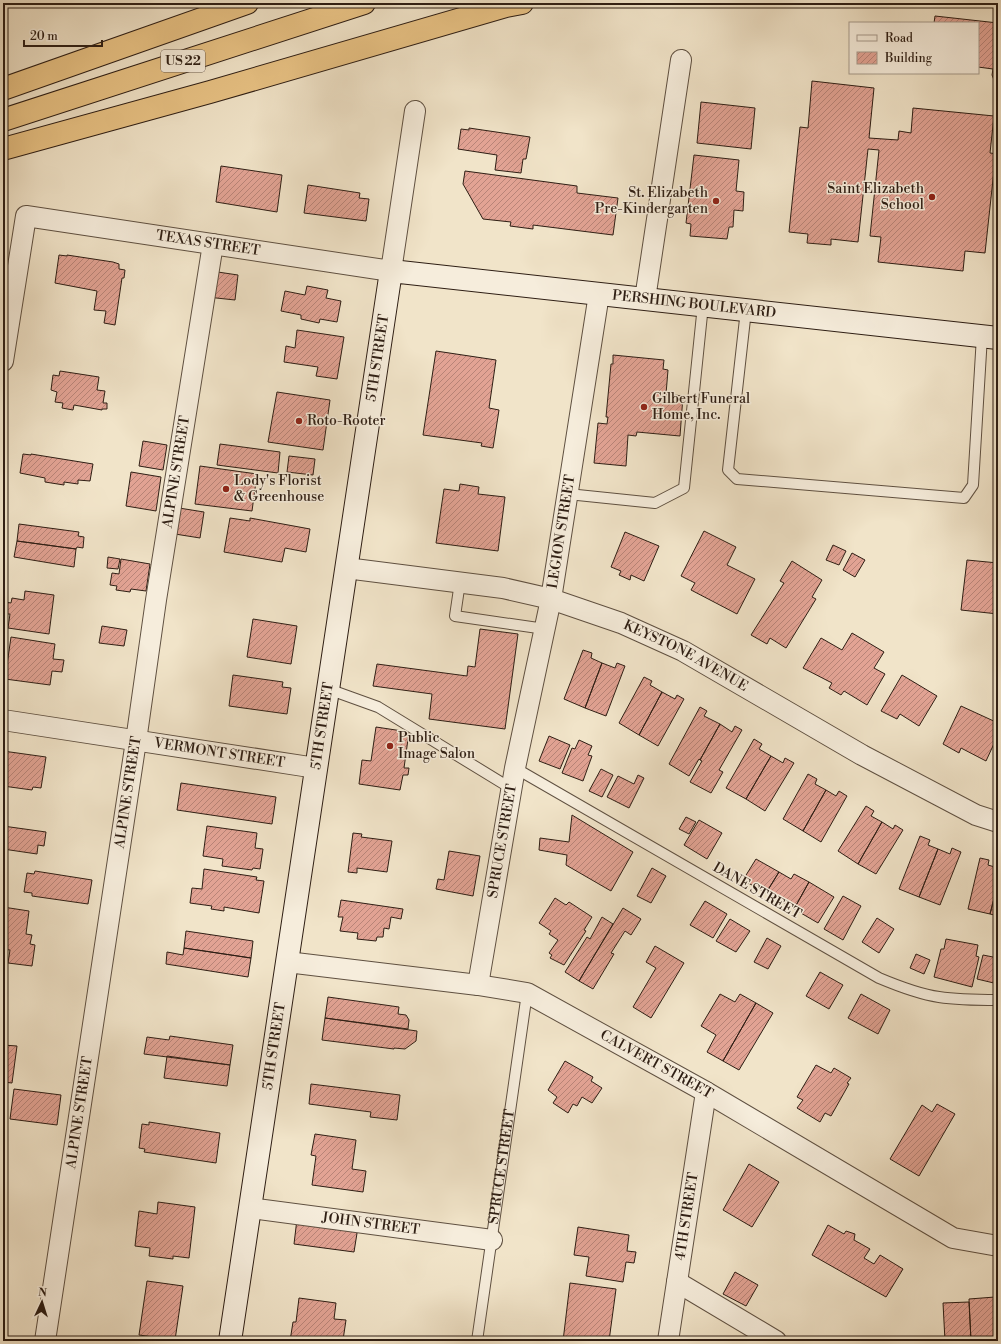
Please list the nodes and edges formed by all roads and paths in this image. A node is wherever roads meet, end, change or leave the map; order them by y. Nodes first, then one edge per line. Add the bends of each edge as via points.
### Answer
1 (247, 3) edge
2 (364, 3) edge
3 (522, 3) edge
4 (681, 60) dead end
5 (3, 89) edge
6 (415, 111) dead end
7 (3, 120) edge
8 (3, 149) edge
9 (213, 244) junction
10 (391, 272) junction
11 (599, 294) junction
12 (645, 299) junction
13 (703, 305) junction
14 (746, 310) junction
15 (990, 337) edge
16 (3, 361) edge
17 (568, 494) junction
18 (346, 568) junction
19 (460, 582) junction
20 (551, 599) junction
21 (545, 629) junction
22 (328, 689) junction
23 (3, 720) edge
24 (136, 741) junction
25 (316, 768) junction
26 (515, 768) junction
27 (512, 789) junction
28 (998, 822) edge
29 (287, 962) junction
30 (478, 985) junction
31 (527, 993) junction
32 (998, 1000) edge
33 (706, 1092) junction
34 (250, 1208) junction
35 (492, 1240) junction
36 (998, 1246) edge
37 (677, 1282) junction
38 (45, 1341) edge
39 (230, 1341) edge
40 (477, 1341) edge
41 (668, 1341) edge
42 (776, 1341) edge

1 - 5 highway, US 22
2 - 7 highway, US 22
3 - 8 highway
4 - 12 street
6 - 10 street, 5TH STREET
9 - 10 street, TEXAS STREET
9 - 16 street, TEXAS STREET via 26,216
9 - 24 street, ALPINE STREET
10 - 11 street, PERSHING BOULEVARD
10 - 18 street, 5TH STREET
11 - 12 street, PERSHING BOULEVARD
11 - 17 street, LEGION STREET
12 - 13 street, PERSHING BOULEVARD
13 - 14 street, PERSHING BOULEVARD
13 - 17 lane via 684,488 655,503
14 - 15 street, PERSHING BOULEVARD
14 - 15 lane via 728,470 737,479 964,498 973,485
17 - 20 street, LEGION STREET
18 - 19 street, KEYSTONE AVENUE
18 - 22 street, 5TH STREET
19 - 20 street, KEYSTONE AVENUE
19 - 21 lane via 455,616
20 - 21 street, LEGION STREET
20 - 28 street, KEYSTONE AVENUE via 621,623 683,651 862,756 976,816
21 - 26 street, LEGION STREET
22 - 25 street, 5TH STREET
22 - 27 lane via 378,707
23 - 24 street, VERMONT STREET
24 - 25 street, VERMONT STREET
24 - 38 street, ALPINE STREET
25 - 29 street, 5TH STREET
26 - 27 street, SPRUCE STREET
26 - 32 lane, DANE STREET via 879,978 937,997
27 - 30 street, SPRUCE STREET
29 - 30 street, CALVERT STREET
29 - 34 street, 5TH STREET
30 - 31 street, CALVERT STREET
31 - 33 street, CALVERT STREET
31 - 35 lane, SPRUCE STREET
33 - 36 street, CALVERT STREET via 953,1238
33 - 37 street, 4TH STREET
34 - 35 street, JOHN STREET
34 - 39 street, 5TH STREET
35 - 40 lane, SPRUCE STREET
37 - 41 street, 4TH STREET
37 - 42 street

